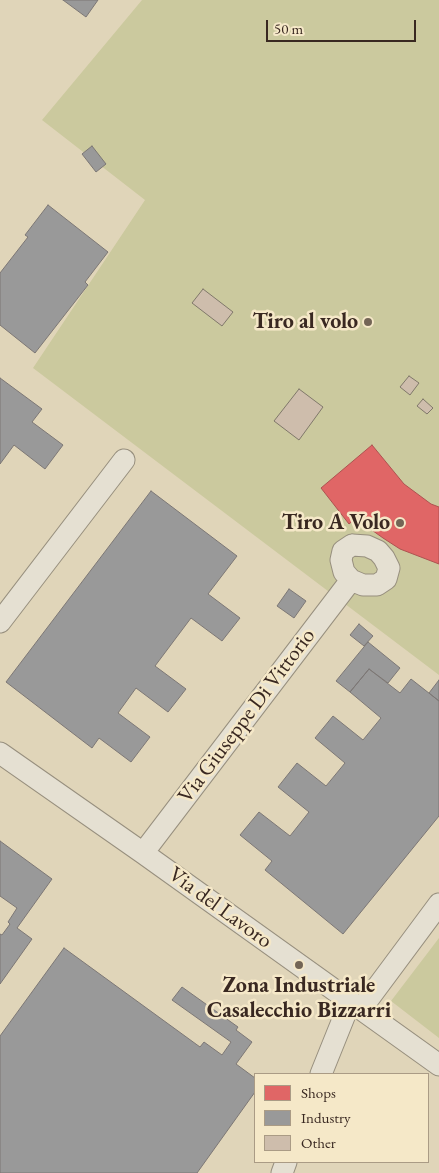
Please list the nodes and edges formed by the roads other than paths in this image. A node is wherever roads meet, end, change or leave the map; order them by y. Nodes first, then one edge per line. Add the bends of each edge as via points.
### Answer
1 (124, 460) dead end
2 (351, 580) dead end
3 (0, 622) edge
4 (0, 753) edge
5 (143, 853) junction
6 (439, 904) edge
7 (356, 1005) junction
8 (439, 1065) edge
9 (322, 1073) edge

1 - 3 street
2 - 5 street, Via Giuseppe Di Vittorio
4 - 5 street, Via del Lavoro
5 - 7 street, Via del Lavoro
6 - 7 street
7 - 8 street, Via del Lavoro
7 - 9 street

